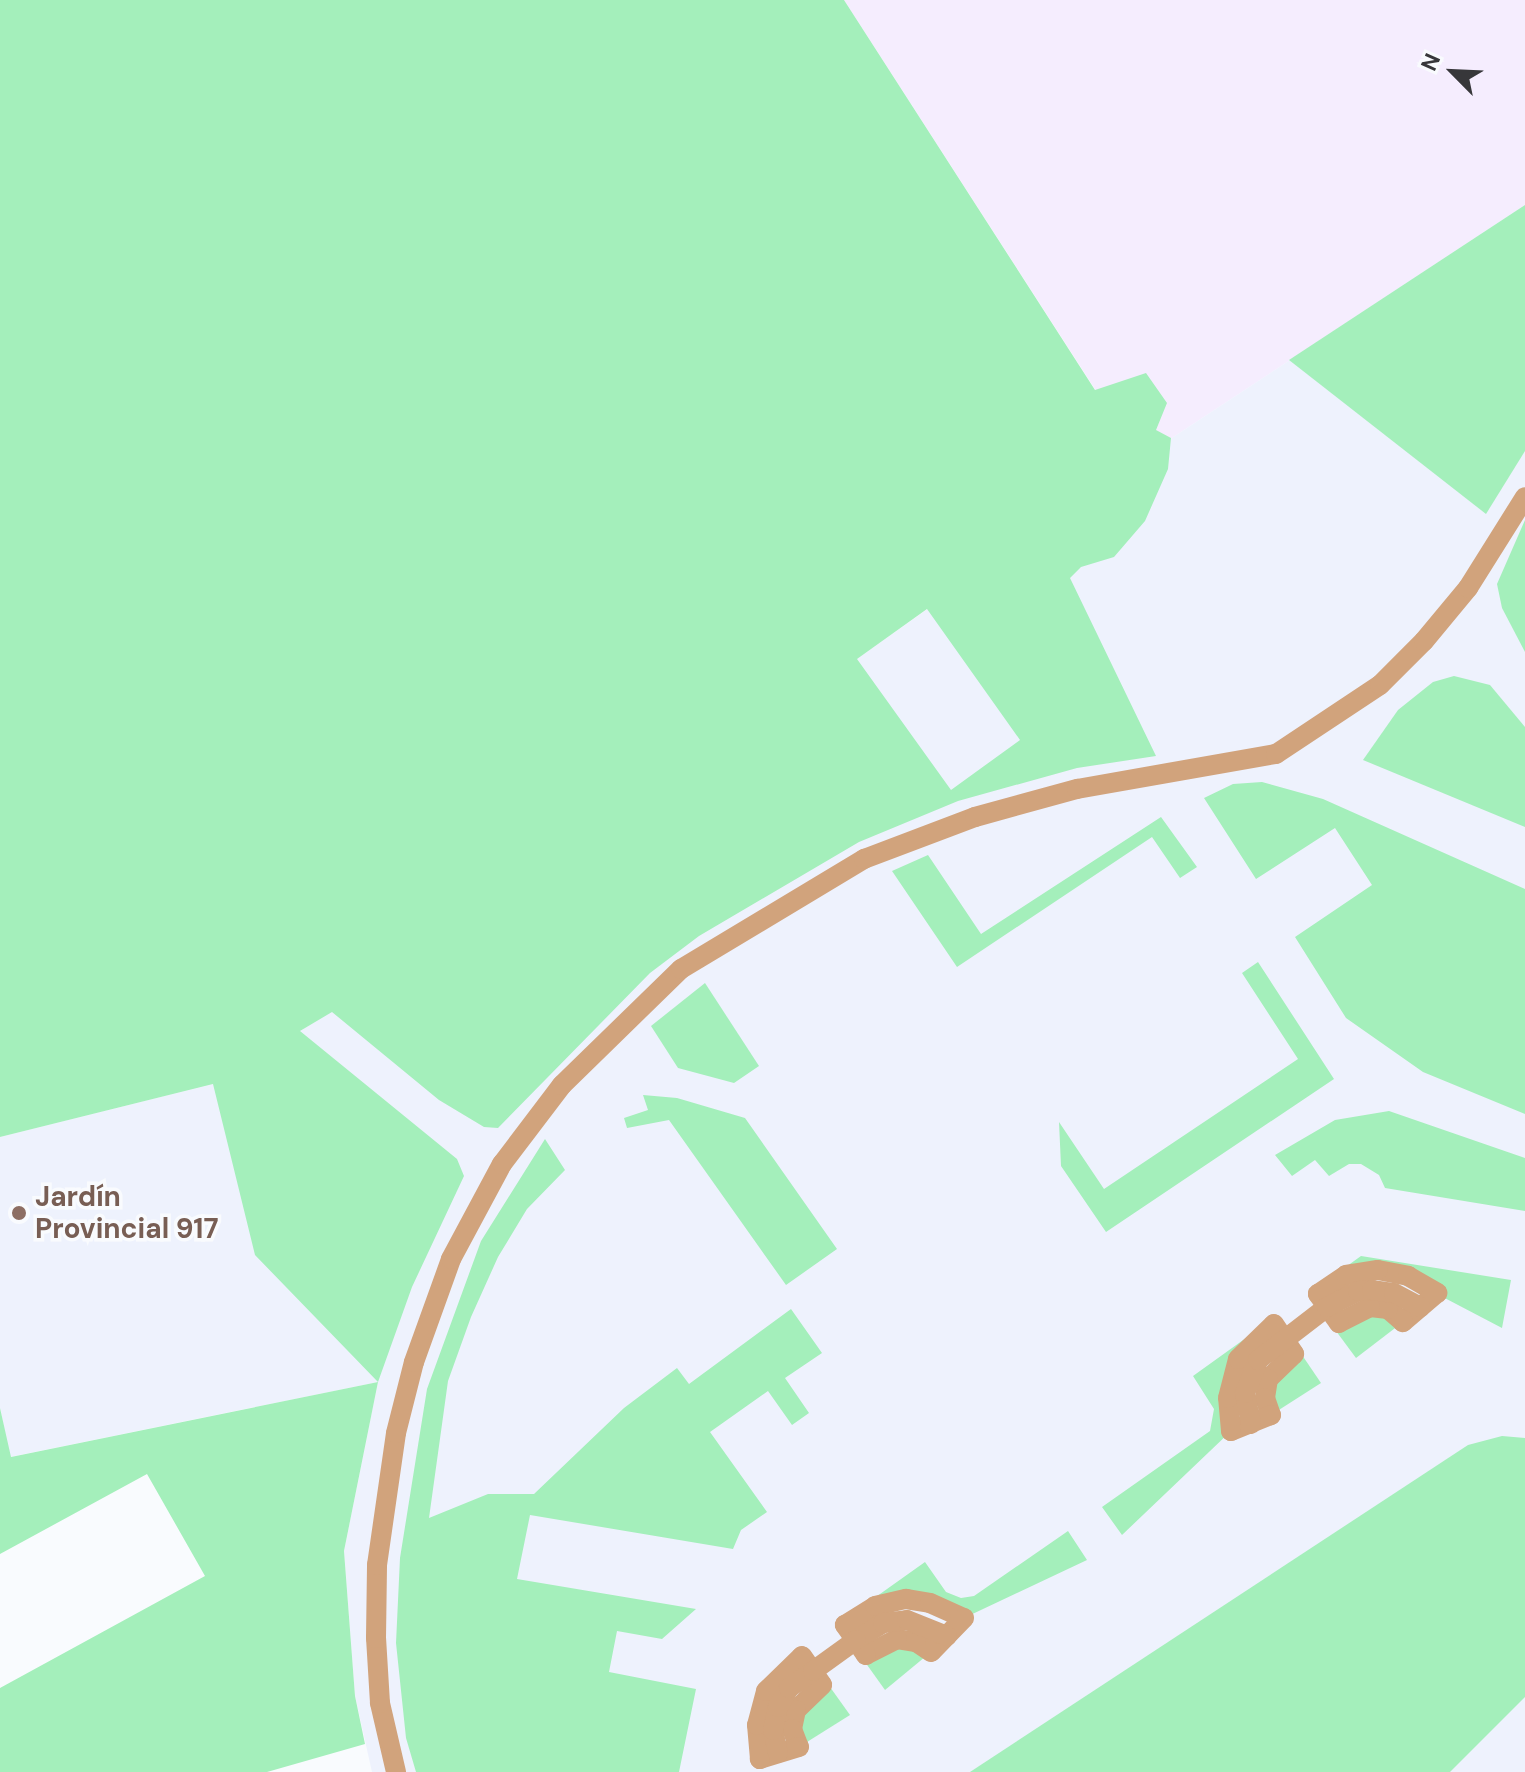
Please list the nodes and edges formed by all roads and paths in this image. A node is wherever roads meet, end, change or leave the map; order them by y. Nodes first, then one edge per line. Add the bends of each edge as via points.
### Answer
1 (1525, 497) edge
2 (1420, 1307) junction
3 (1284, 1338) junction
4 (947, 1636) junction
5 (778, 1753) junction
6 (396, 1772) edge

1 - 6 street via 1468,588 1424,641 1380,685 1289,746 1220,766 1077,789 975,817 864,859 681,969 562,1085 502,1164 451,1259 400,1419 383,1507 376,1638 380,1703
2 - 2 street via 1437,1293 1395,1272 1362,1271 1318,1294 1339,1323 1370,1307 1388,1309 1403,1322
2 - 3 street via 1394,1293 1372,1290 1344,1296
3 - 3 street via 1294,1354 1268,1379 1265,1398 1271,1415 1231,1431 1228,1398 1238,1359 1274,1324
4 - 4 street via 931,1652 897,1639 866,1655 845,1625 875,1606 906,1599 964,1618
4 - 5 street, bridge via 907,1620 883,1623 856,1640 789,1688 773,1730
5 - 5 street via 760,1759 761,1705 775,1677 802,1656 822,1685 796,1710 792,1729 799,1747

